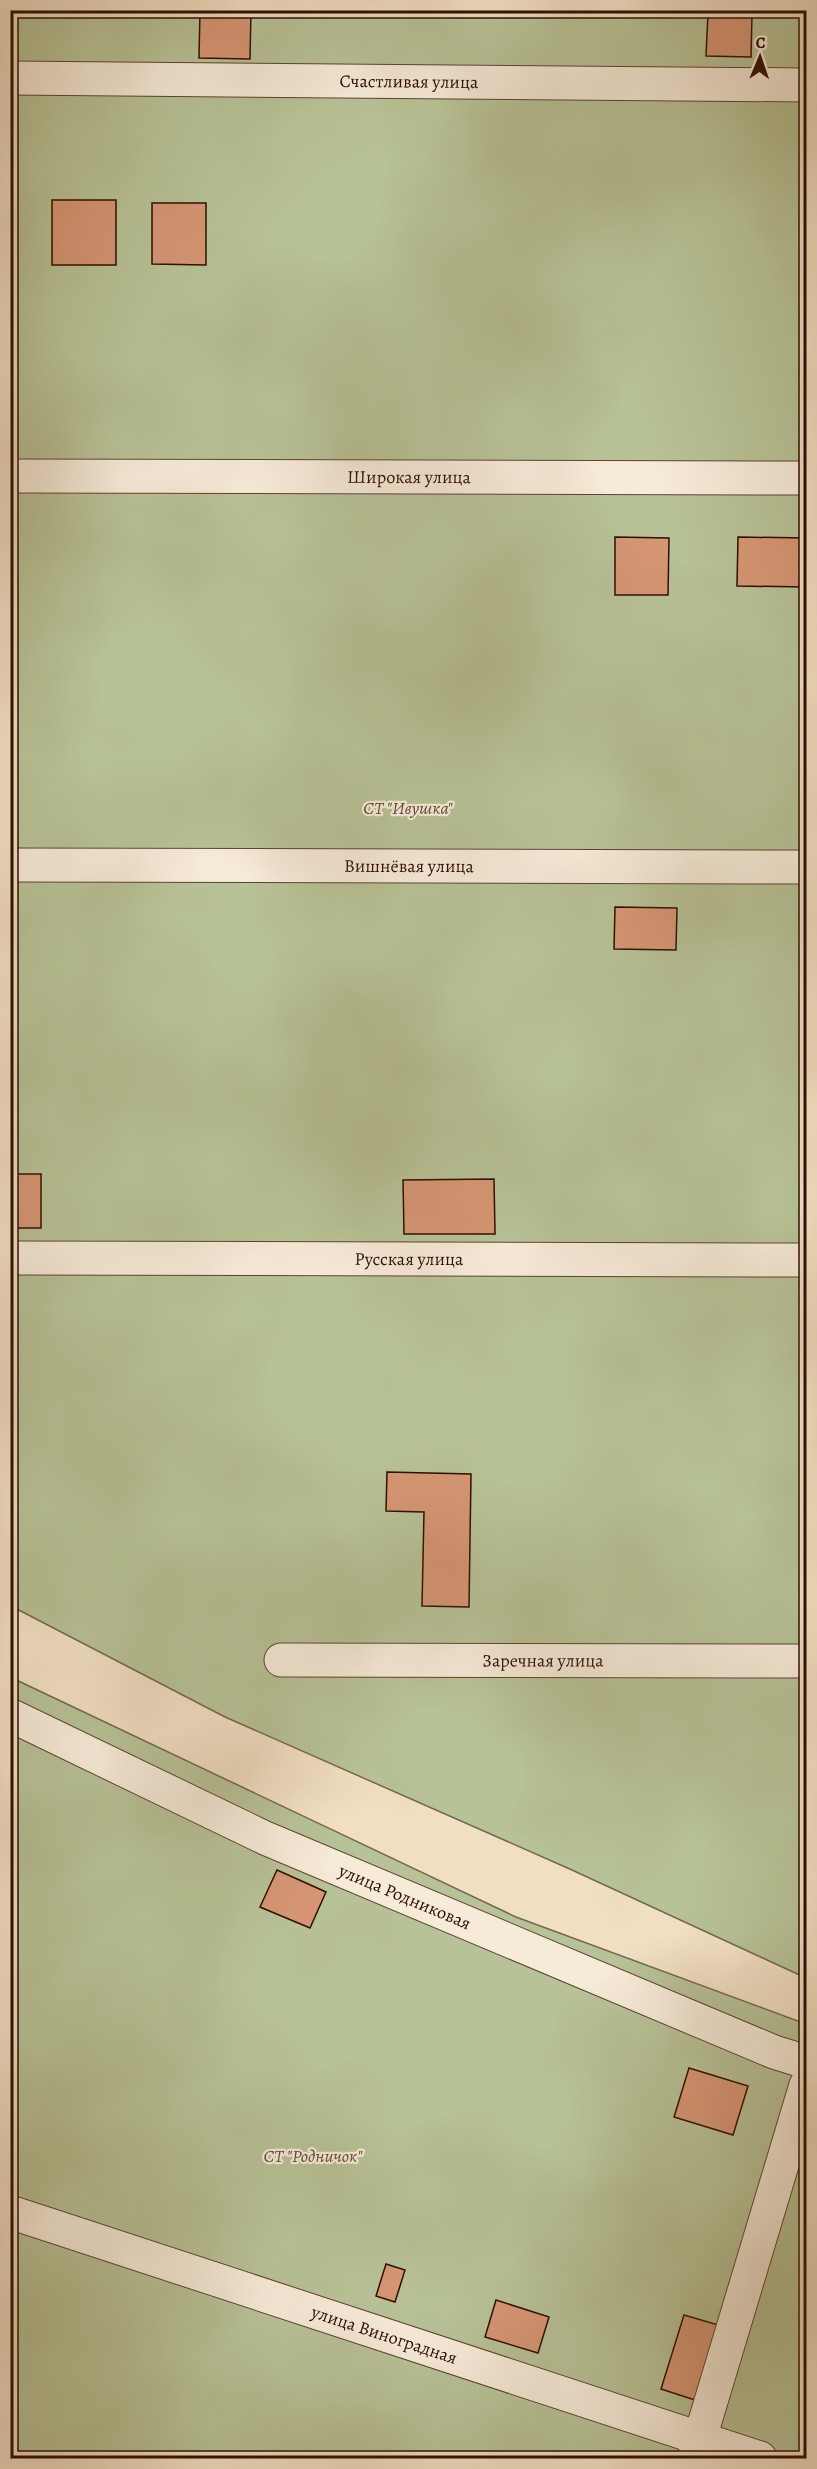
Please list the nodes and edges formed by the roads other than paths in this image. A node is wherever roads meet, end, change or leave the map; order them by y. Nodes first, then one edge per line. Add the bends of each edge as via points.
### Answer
1 (10, 78) edge
2 (807, 85) edge
3 (10, 476) edge
4 (807, 478) edge
5 (10, 865) edge
6 (807, 867) edge
7 (10, 1258) edge
8 (807, 1260) edge
9 (281, 1660) dead end
10 (807, 1661) edge
11 (10, 1715) edge
12 (807, 2062) edge
13 (807, 2085) edge
14 (10, 2212) edge
15 (698, 2449) edge
16 (760, 2458) edge

1 - 2 street, Счастливая улица
3 - 4 street, Широкая улица
5 - 6 street, Вишнёвая улица
7 - 8 street, Русская улица
9 - 10 street, Заречная улица
11 - 12 street, улица Родниковая via 265,1838 774,2052
13 - 15 street
14 - 15 street, улица Виноградная
15 - 16 street, улица Виноградная

